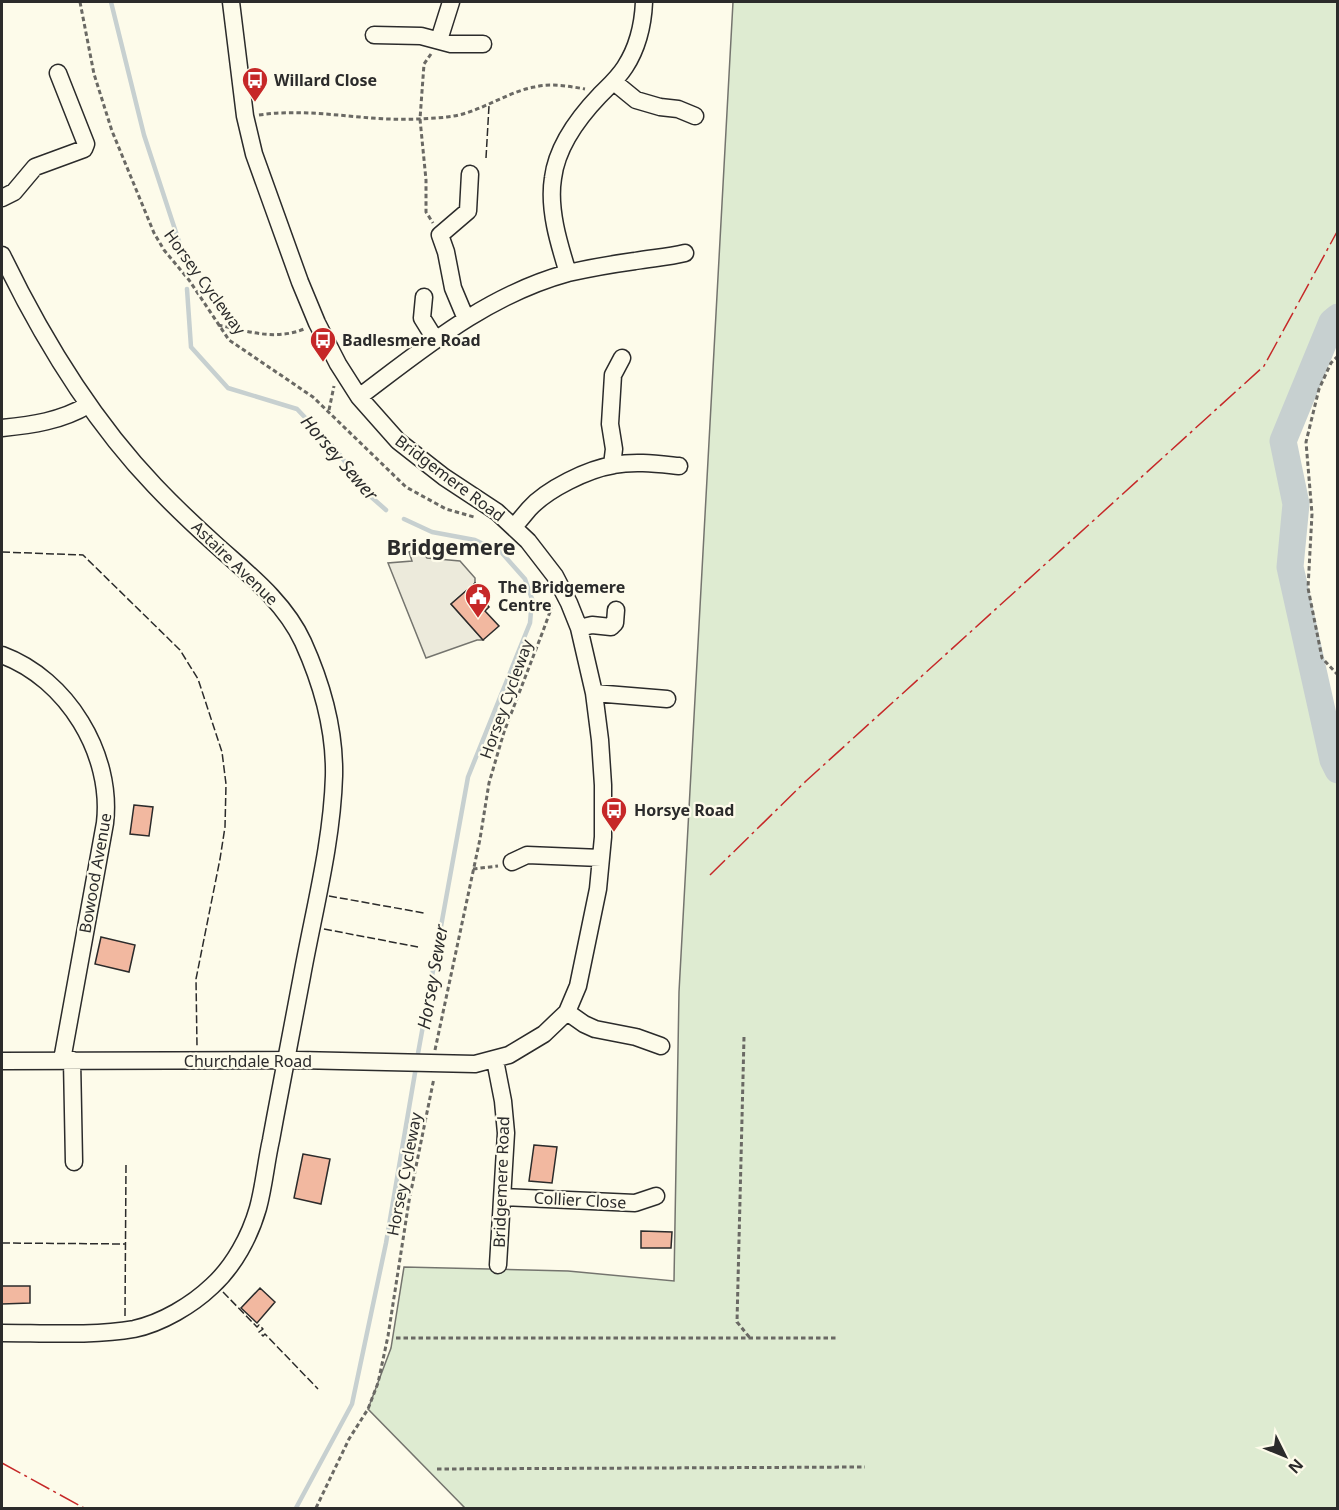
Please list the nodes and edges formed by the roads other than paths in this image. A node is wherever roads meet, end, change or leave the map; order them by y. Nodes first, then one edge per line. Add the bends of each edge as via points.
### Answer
1 (231, 2) edge
2 (451, 2) edge
3 (644, 2) edge
4 (374, 35) dead end
5 (439, 40) junction
6 (483, 44) dead end
7 (58, 73) dead end
8 (614, 82) junction
9 (694, 116) dead end
10 (470, 174) dead end
11 (2, 198) edge
12 (685, 253) dead end
13 (2, 255) edge
14 (568, 273) junction
15 (424, 297) dead end
16 (466, 319) junction
17 (435, 339) junction
18 (622, 358) dead end
19 (359, 397) junction
20 (88, 405) junction
21 (2, 428) edge
22 (612, 465) junction
23 (679, 466) dead end
24 (514, 527) junction
25 (616, 610) dead end
26 (579, 628) junction
27 (2, 655) edge
28 (594, 693) junction
29 (667, 699) dead end
30 (601, 858) junction
31 (512, 862) road end
32 (567, 1012) junction
33 (661, 1046) dead end
34 (67, 1060) junction
35 (495, 1060) junction
36 (2, 1061) edge
37 (287, 1061) junction
38 (74, 1162) dead end
39 (656, 1196) dead end
40 (503, 1197) junction
41 (498, 1265) dead end
42 (2, 1334) edge

1 - 19 street, Bridgemere Road via 245,116 254,154 317,323
2 - 5 street
3 - 8 street via 640,34
4 - 5 street
5 - 6 street
7 - 11 street via 86,144 84,149 35,167 14,192
8 - 9 street via 636,100
8 - 14 street via 569,134 552,178 559,240
10 - 16 street via 468,211 440,234 453,288
12 - 14 street
13 - 20 street, Astaire Avenue via 45,339
14 - 16 street via 518,292
15 - 17 street via 422,318
16 - 17 street
17 - 19 street
18 - 22 street via 613,375
19 - 24 street, Bridgemere Road via 406,448
20 - 21 street via 55,420
20 - 37 street, Astaire Avenue via 154,486 285,611 301,638 324,698 333,737 334,776
22 - 23 street
22 - 24 street via 542,497
24 - 26 street, Bridgemere Road via 555,576
25 - 26 street via 611,627
26 - 28 street, Bridgemere Road
27 - 34 street, Bowood Avenue via 35,673 65,699 79,719 104,777 107,812
28 - 29 street
28 - 30 street, Bridgemere Road via 603,785
30 - 31 street via 527,855
30 - 32 street, Bridgemere Road via 578,986
32 - 33 street via 595,1029 636,1036
32 - 35 street, Bridgemere Road via 523,1048
34 - 36 street, Churchdale Road
34 - 37 street, Churchdale Road
34 - 38 street, Bowood Avenue
35 - 37 street, Churchdale Road via 475,1064
35 - 40 street, Bridgemere Road via 505,1117
37 - 42 street, Astaire Avenue via 258,1209 246,1238 213,1285 162,1319 135,1328
39 - 40 street, Collier Close via 635,1203
40 - 41 street, Bridgemere Road

